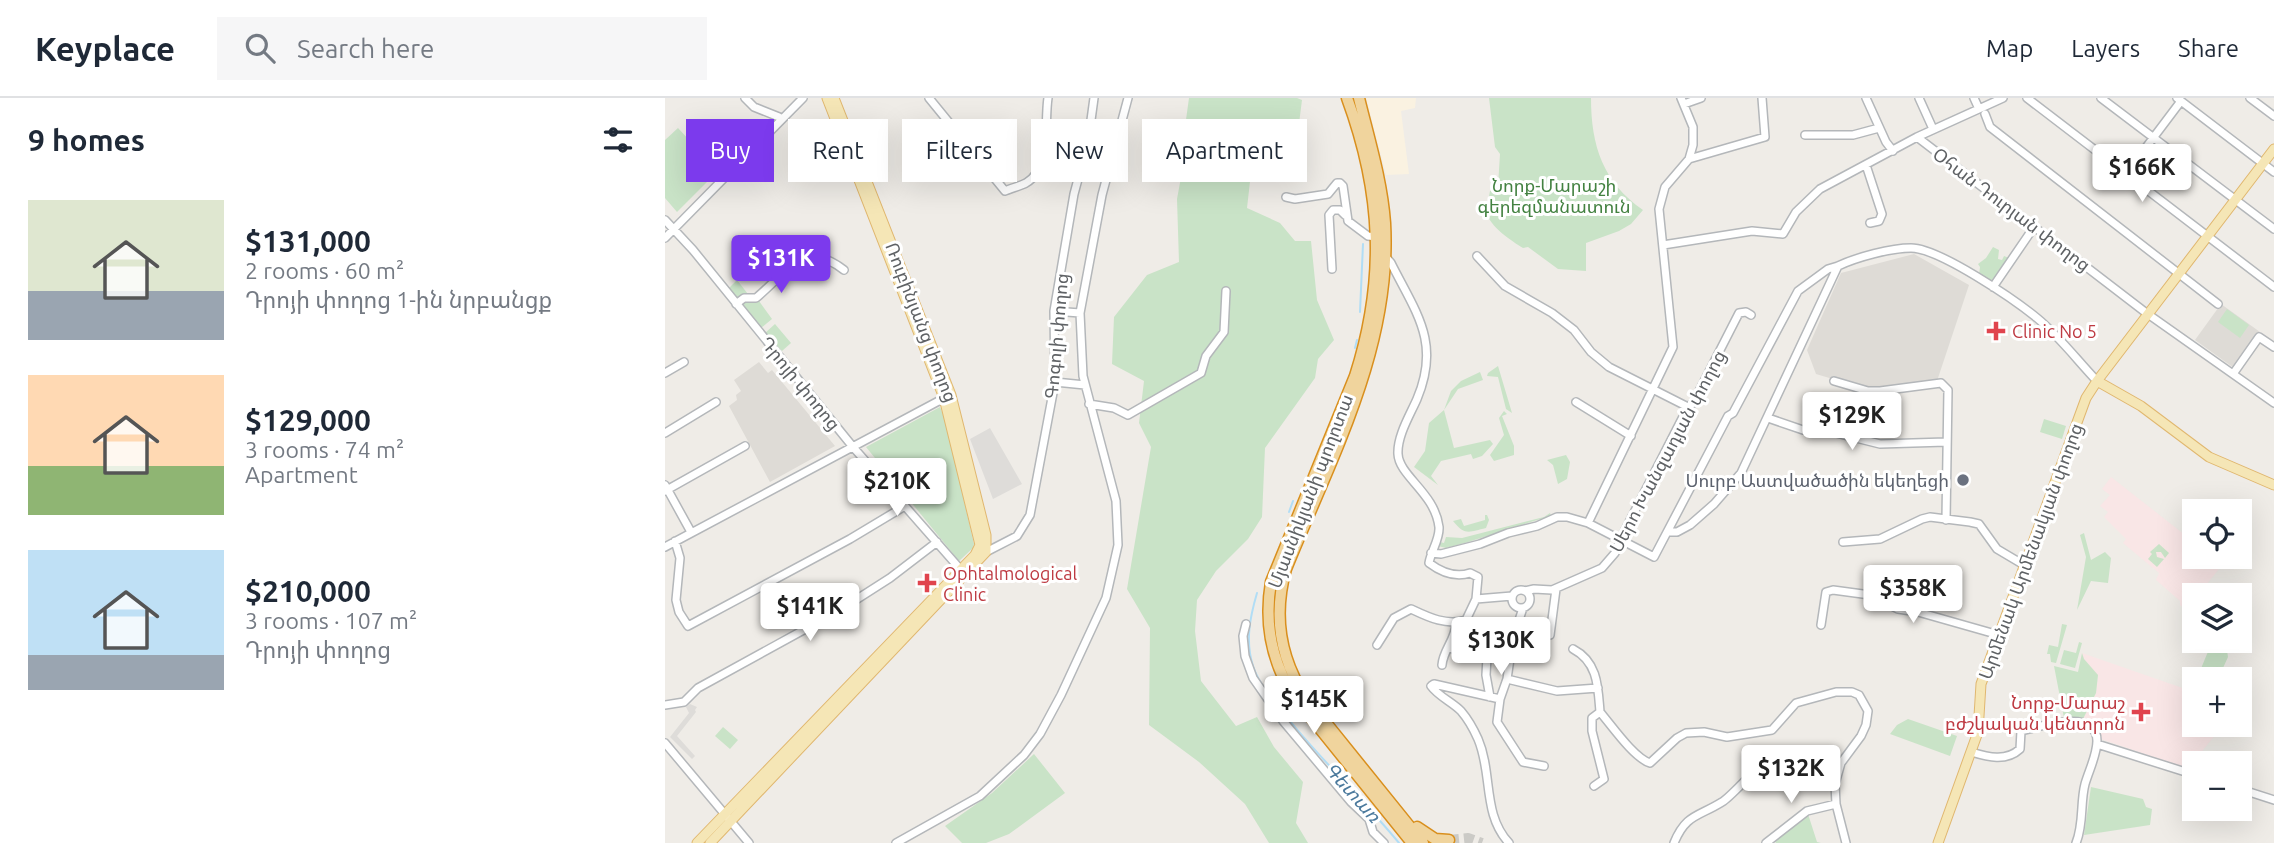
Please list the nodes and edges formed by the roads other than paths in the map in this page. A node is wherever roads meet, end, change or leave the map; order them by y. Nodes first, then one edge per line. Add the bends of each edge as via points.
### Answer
1 (745, 98) edge
2 (798, 98) edge
3 (803, 98) edge
4 (827, 98) edge
5 (834, 98) edge
6 (929, 98) edge
7 (1048, 98) edge
8 (1094, 98) edge
9 (1128, 98) edge
10 (1347, 98) edge
11 (1359, 98) edge
12 (1701, 98) edge
13 (1762, 98) edge
14 (1866, 98) edge
15 (1919, 98) edge
16 (1974, 98) edge
17 (2003, 98) edge
18 (2027, 98) edge
19 (2101, 98) edge
20 (2250, 98) edge
21 (2179, 99) edge
22 (1682, 101) edge
23 (1982, 111) junction
24 (2274, 116) edge
25 (779, 117) junction
26 (1879, 128) junction
27 (1933, 129) junction
28 (1805, 135) dead end
29 (1917, 137) junction
30 (2153, 138) junction
31 (2274, 149) edge
32 (1893, 151) junction
33 (1689, 159) junction
34 (2263, 163) junction
35 (1866, 165) junction
36 (2274, 172) edge
37 (2126, 174) junction
38 (1286, 197) dead end
39 (2236, 200) junction
40 (1346, 215) junction
41 (669, 222) edge
42 (1870, 223) dead end
43 (2034, 227) junction
44 (2274, 229) edge
45 (665, 232) edge
46 (1378, 237) junction
47 (2208, 237) junction
48 (665, 238) edge
49 (1663, 245) junction
50 (1477, 256) dead end
51 (1385, 257) junction
52 (1839, 266) junction
53 (844, 270) dead end
54 (1332, 270) dead end
55 (2180, 274) junction
56 (1993, 287) junction
57 (2274, 287) edge
58 (1226, 291) dead end
59 (2218, 303) dead end
60 (736, 304) junction
61 (1054, 311) junction
62 (1080, 313) junction
63 (1751, 315) dead end
64 (2149, 315) junction
65 (2274, 348) edge
66 (684, 362) dead end
67 (665, 373) edge
68 (2233, 374) junction
69 (1834, 381) dead end
70 (2097, 381) junction
71 (1055, 382) junction
72 (1085, 385) junction
73 (1653, 389) junction
74 (948, 396) junction
75 (716, 402) dead end
76 (1576, 402) dead end
77 (2274, 403) edge
78 (1089, 404) junction
79 (1688, 407) junction
80 (1768, 418) junction
81 (665, 433) edge
82 (1631, 436) junction
83 (1945, 442) junction
84 (745, 446) dead end
85 (853, 447) junction
86 (2274, 485) edge
87 (666, 489) edge
88 (905, 506) junction
89 (1946, 520) junction
90 (1588, 523) junction
91 (1668, 532) junction
92 (691, 533) junction
93 (1621, 538) junction
94 (675, 541) junction
95 (937, 542) junction
96 (1843, 542) dead end
97 (665, 547) edge
98 (982, 551) junction
99 (1431, 553) junction
100 (2024, 565) junction
101 (961, 570) junction
102 (1556, 589) junction
103 (1528, 592) junction
104 (1510, 598) junction
105 (1476, 599) junction
106 (1523, 608) junction
107 (1456, 623) junction
108 (1246, 624) dead end
109 (1821, 625) dead end
110 (1999, 635) junction
111 (1541, 636) dead end
112 (1513, 638) junction
113 (1529, 639) dead end
114 (1377, 645) dead end
115 (1450, 648) junction
116 (1573, 649) dead end
117 (1487, 657) junction
118 (1511, 658) junction
119 (1442, 665) dead end
120 (1507, 679) junction
121 (859, 683) junction
122 (1598, 688) junction
123 (1490, 697) junction
124 (1500, 699) junction
125 (665, 705) edge
126 (1601, 712) junction
127 (2097, 744) junction
128 (665, 745) edge
129 (1971, 752) junction
130 (1544, 766) dead end
131 (2182, 771) edge
132 (1754, 772) dead end
133 (1594, 786) dead end
134 (2252, 793) edge
135 (2274, 800) edge
136 (1836, 804) junction
137 (1405, 817) junction
138 (727, 818) junction
139 (697, 843) edge
140 (710, 843) edge
141 (747, 843) edge
142 (897, 843) edge
143 (1384, 843) edge
144 (1412, 843) edge
145 (1423, 843) edge
146 (1444, 843) edge
147 (1509, 843) edge
148 (1674, 843) edge
149 (1766, 843) edge
150 (1846, 843) edge
151 (1937, 843) edge
152 (2076, 843) edge

1 - 25 street
2 - 25 street
3 - 41 street
4 - 74 main road, Ռուբինյանց փողոց
5 - 74 main road, Ռուբինյանց փողոց
6 - 7 street via 1005,191 1029,182 1038,168 1045,146
8 - 61 street, Գոգոլի փողոց
9 - 62 street via 1102,195
10 - 46 highway, Մյասնիկյանի պողոտա via 1364,154
11 - 51 highway, Մյասնիկյանի պողոտա via 1383,204
12 - 22 street
13 - 33 street via 1765,137
14 - 26 street
15 - 27 street
16 - 23 street
17 - 23 street
18 - 37 street
19 - 30 street
20 - 24 street
21 - 30 street
21 - 34 street
22 - 33 street via 1693,127
23 - 27 street
23 - 55 street via 1990,127
25 - 41 street
26 - 28 street via 1853,135
26 - 32 street
27 - 29 street
29 - 32 street, Օհան Դուրյան փողոց
29 - 43 street, Օհան Դուրյան փողոց
30 - 37 street
30 - 39 street
31 - 34 main road, Արմենակ Արմենակյան փողոց
32 - 35 street, Օհան Դուրյան փողոց
33 - 49 street via 1665,187 1659,209
34 - 36 street
34 - 39 main road, Արմենակ Արմենակյան փողոց
35 - 42 street via 1882,214 1879,221
35 - 49 street, Օհան Դուրյան փողոց via 1820,189 1796,212 1783,234 1752,231
37 - 47 street
38 - 40 street via 1328,194 1340,183
39 - 44 street
39 - 47 main road, Արմենակ Արմենակյան փողոց
40 - 46 street via 1369,236
40 - 54 street via 1340,210 1329,215
41 - 45 street
41 - 48 street
41 - 60 street, Դրոյի փողոց
43 - 56 street
43 - 64 street, Օհան Դուրյան փողոց
46 - 144 highway, Մյասնիկյանի պողոտա via 1363,352 1277,564 1268,624 1279,669 1292,694
47 - 55 main road, Արմենակ Արմենակյան փողոց
47 - 57 street
49 - 73 street via 1673,347
50 - 73 street via 1505,286 1574,330 1609,367
51 - 99 street via 1418,315 1427,343 1424,383 1399,441 1398,454 1400,466 1435,512 1439,533
51 - 137 highway, Մյասնիկյանի պողոտա via 1368,365 1286,569 1278,616 1283,650 1298,685
52 - 56 street via 1914,248 1950,261
52 - 80 street
52 - 91 street via 1798,291
53 - 60 street via 833,260 810,256 799,260 756,298
55 - 59 street
55 - 64 main road, Արմենակ Արմենակյան փողոց
56 - 70 street via 2038,318
58 - 78 street via 1224,332 1206,356 1201,373 1128,415
60 - 85 street, Դրոյի փողոց
61 - 62 street
61 - 71 street, Գոգոլի փողոց
62 - 72 street
63 - 79 street, Սերո Խանզադյան փողոց via 1739,313
64 - 68 street, Օհան Դուրյան փողոց
64 - 70 main road, Արմենակ Արմենակյան փողոց
65 - 68 street via 2259,337
66 - 67 street
68 - 77 street, Օհան Դուրյան փողոց
69 - 83 street via 1868,391 1941,383 1948,390
70 - 86 main road via 2141,406 2209,457
70 - 100 main road, Արմենակ Արմենակյան փողոց via 2084,402
71 - 72 street
71 - 98 street, Գոգոլի փողոց via 1030,515 1017,536
72 - 78 street
73 - 79 street
73 - 82 street
74 - 85 street
74 - 98 main road, Ռուբինյանց փողոց via 986,535
75 - 81 street
76 - 82 street
78 - 142 street via 1116,501 1118,545 1106,598 1062,694 1024,755 980,796
79 - 93 street, Սերո Խանզադյան փողոց
80 - 83 street via 1803,430 1820,429 1880,444
80 - 91 street via 1734,482 1690,525
82 - 90 street
83 - 89 street
84 - 87 street
85 - 88 street, Դրոյի փողոց
85 - 92 street
87 - 92 street
88 - 94 street via 688,626 675,600 680,558
88 - 95 street, Դրոյի փողոց
89 - 96 street via 1930,517 1880,539
89 - 100 street via 1979,524 1997,550
90 - 93 street
90 - 99 street via 1557,517 1448,553
91 - 93 street via 1654,557
92 - 94 street
93 - 102 street, Սերո Խանզադյան փողոց via 1602,568
94 - 97 street
95 - 101 street, Դրոյի փողոց
95 - 125 street via 840,610 698,688 684,702
98 - 101 main road
98 - 121 main road
99 - 105 street via 1429,563 1451,575 1477,576
100 - 110 main road, Արմենակ Արմենակյան փողոց
101 - 121 main road
102 - 103 street, Սերո Խանզադյան փողոց
102 - 111 street via 1550,635
103 - 104 street via 1516,592
103 - 106 street via 1529,604
104 - 105 street
104 - 106 street
105 - 107 street via 1469,617
106 - 112 street
107 - 114 street via 1427,618 1411,609 1394,618
107 - 115 street
108 - 143 street via 1245,656 1253,678
109 - 110 street via 1826,592 1831,590 1870,595 1898,609
110 - 129 main road, Արմենակ Արմենակյան փողոց via 1981,684 1978,732
112 - 113 street
112 - 118 street
115 - 117 street
115 - 119 street
116 - 122 street via 1592,666
117 - 118 street
117 - 123 street
118 - 120 street
120 - 122 street via 1557,691
120 - 124 street
121 - 138 main road
122 - 126 street
123 - 124 street
123 - 147 street via 1431,687 1462,712 1478,739 1492,814
124 - 130 street via 1497,722 1523,762
126 - 133 street via 1592,718 1592,731 1605,779
126 - 136 street via 1650,763 1686,733 1727,737 1772,730 1796,703 1836,692 1859,695 1868,711 1866,725 1838,769
127 - 129 street via 2096,734 2087,724 2065,721 2021,731 2019,749 2009,756
127 - 131 street
127 - 152 street via 2084,787
128 - 138 street
129 - 151 main road, Արմենակ Արմենակյան փողոց
132 - 148 street via 1724,802 1690,817
134 - 135 street
136 - 149 street via 1807,811
136 - 150 street
137 - 145 highway, Մյասնիկյանի պողոտա
137 - 146 highway via 1430,836 1450,840
138 - 139 main road
138 - 140 main road
138 - 141 street

